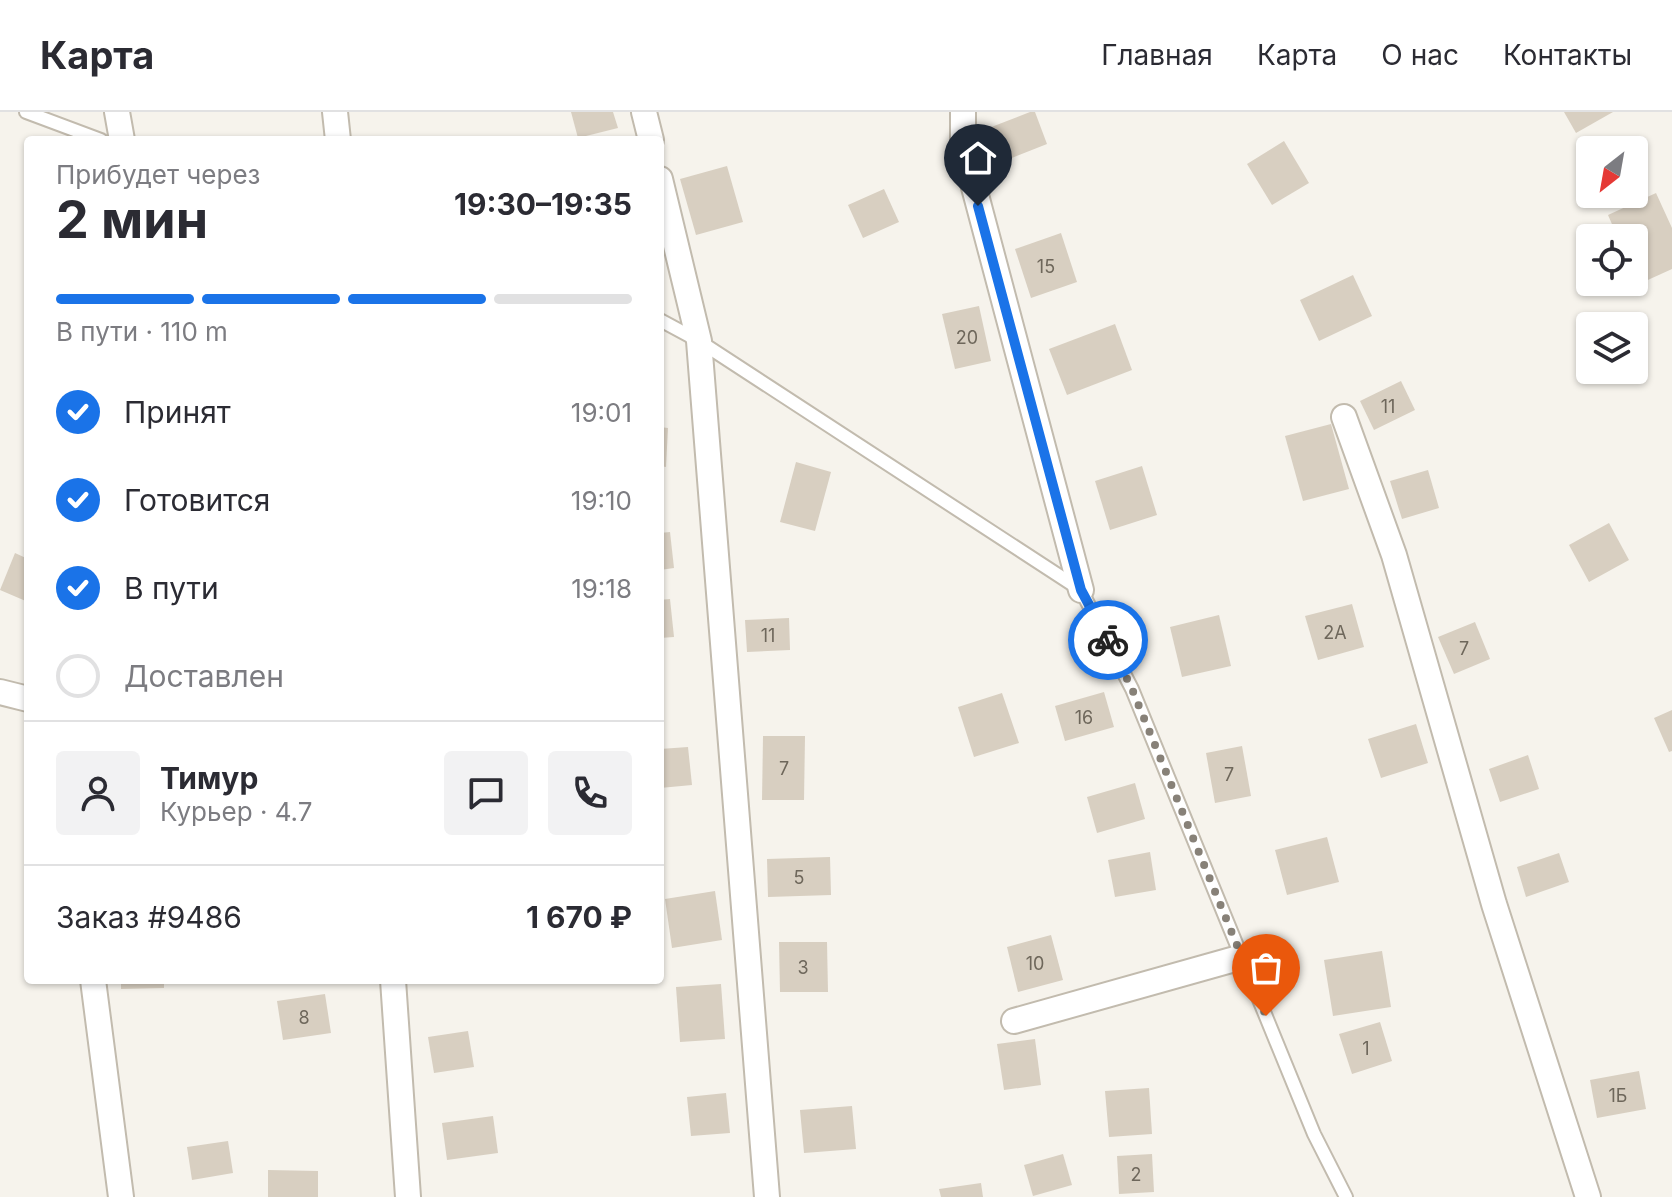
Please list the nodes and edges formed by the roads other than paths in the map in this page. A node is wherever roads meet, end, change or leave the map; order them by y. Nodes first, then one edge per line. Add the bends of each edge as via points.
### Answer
1 (26, 112) edge
2 (117, 112) edge
3 (335, 112) edge
4 (644, 112) edge
5 (963, 112) edge
6 (90, 136) edge
7 (121, 136) edge
8 (338, 136) edge
9 (650, 136) edge
10 (664, 196) edge
11 (664, 322) edge
12 (699, 341) junction
13 (1344, 417) dead end
14 (1081, 590) junction
15 (0, 692) edge
16 (24, 698) edge
17 (1242, 957) junction
18 (94, 984) edge
19 (393, 984) edge
20 (1014, 1021) dead end
21 (121, 1197) edge
22 (408, 1197) edge
23 (767, 1197) edge
24 (1346, 1197) edge
25 (1588, 1197) edge

1 - 6 lane
2 - 7 street
3 - 8 street
4 - 9 street
5 - 14 street via 963,146
10 - 12 street
11 - 12 lane
12 - 14 lane
12 - 23 street
13 - 25 street via 1394,555 1494,904
14 - 17 lane via 1132,689
15 - 16 street
17 - 20 street
17 - 24 lane via 1314,1134
18 - 21 street
19 - 22 street

